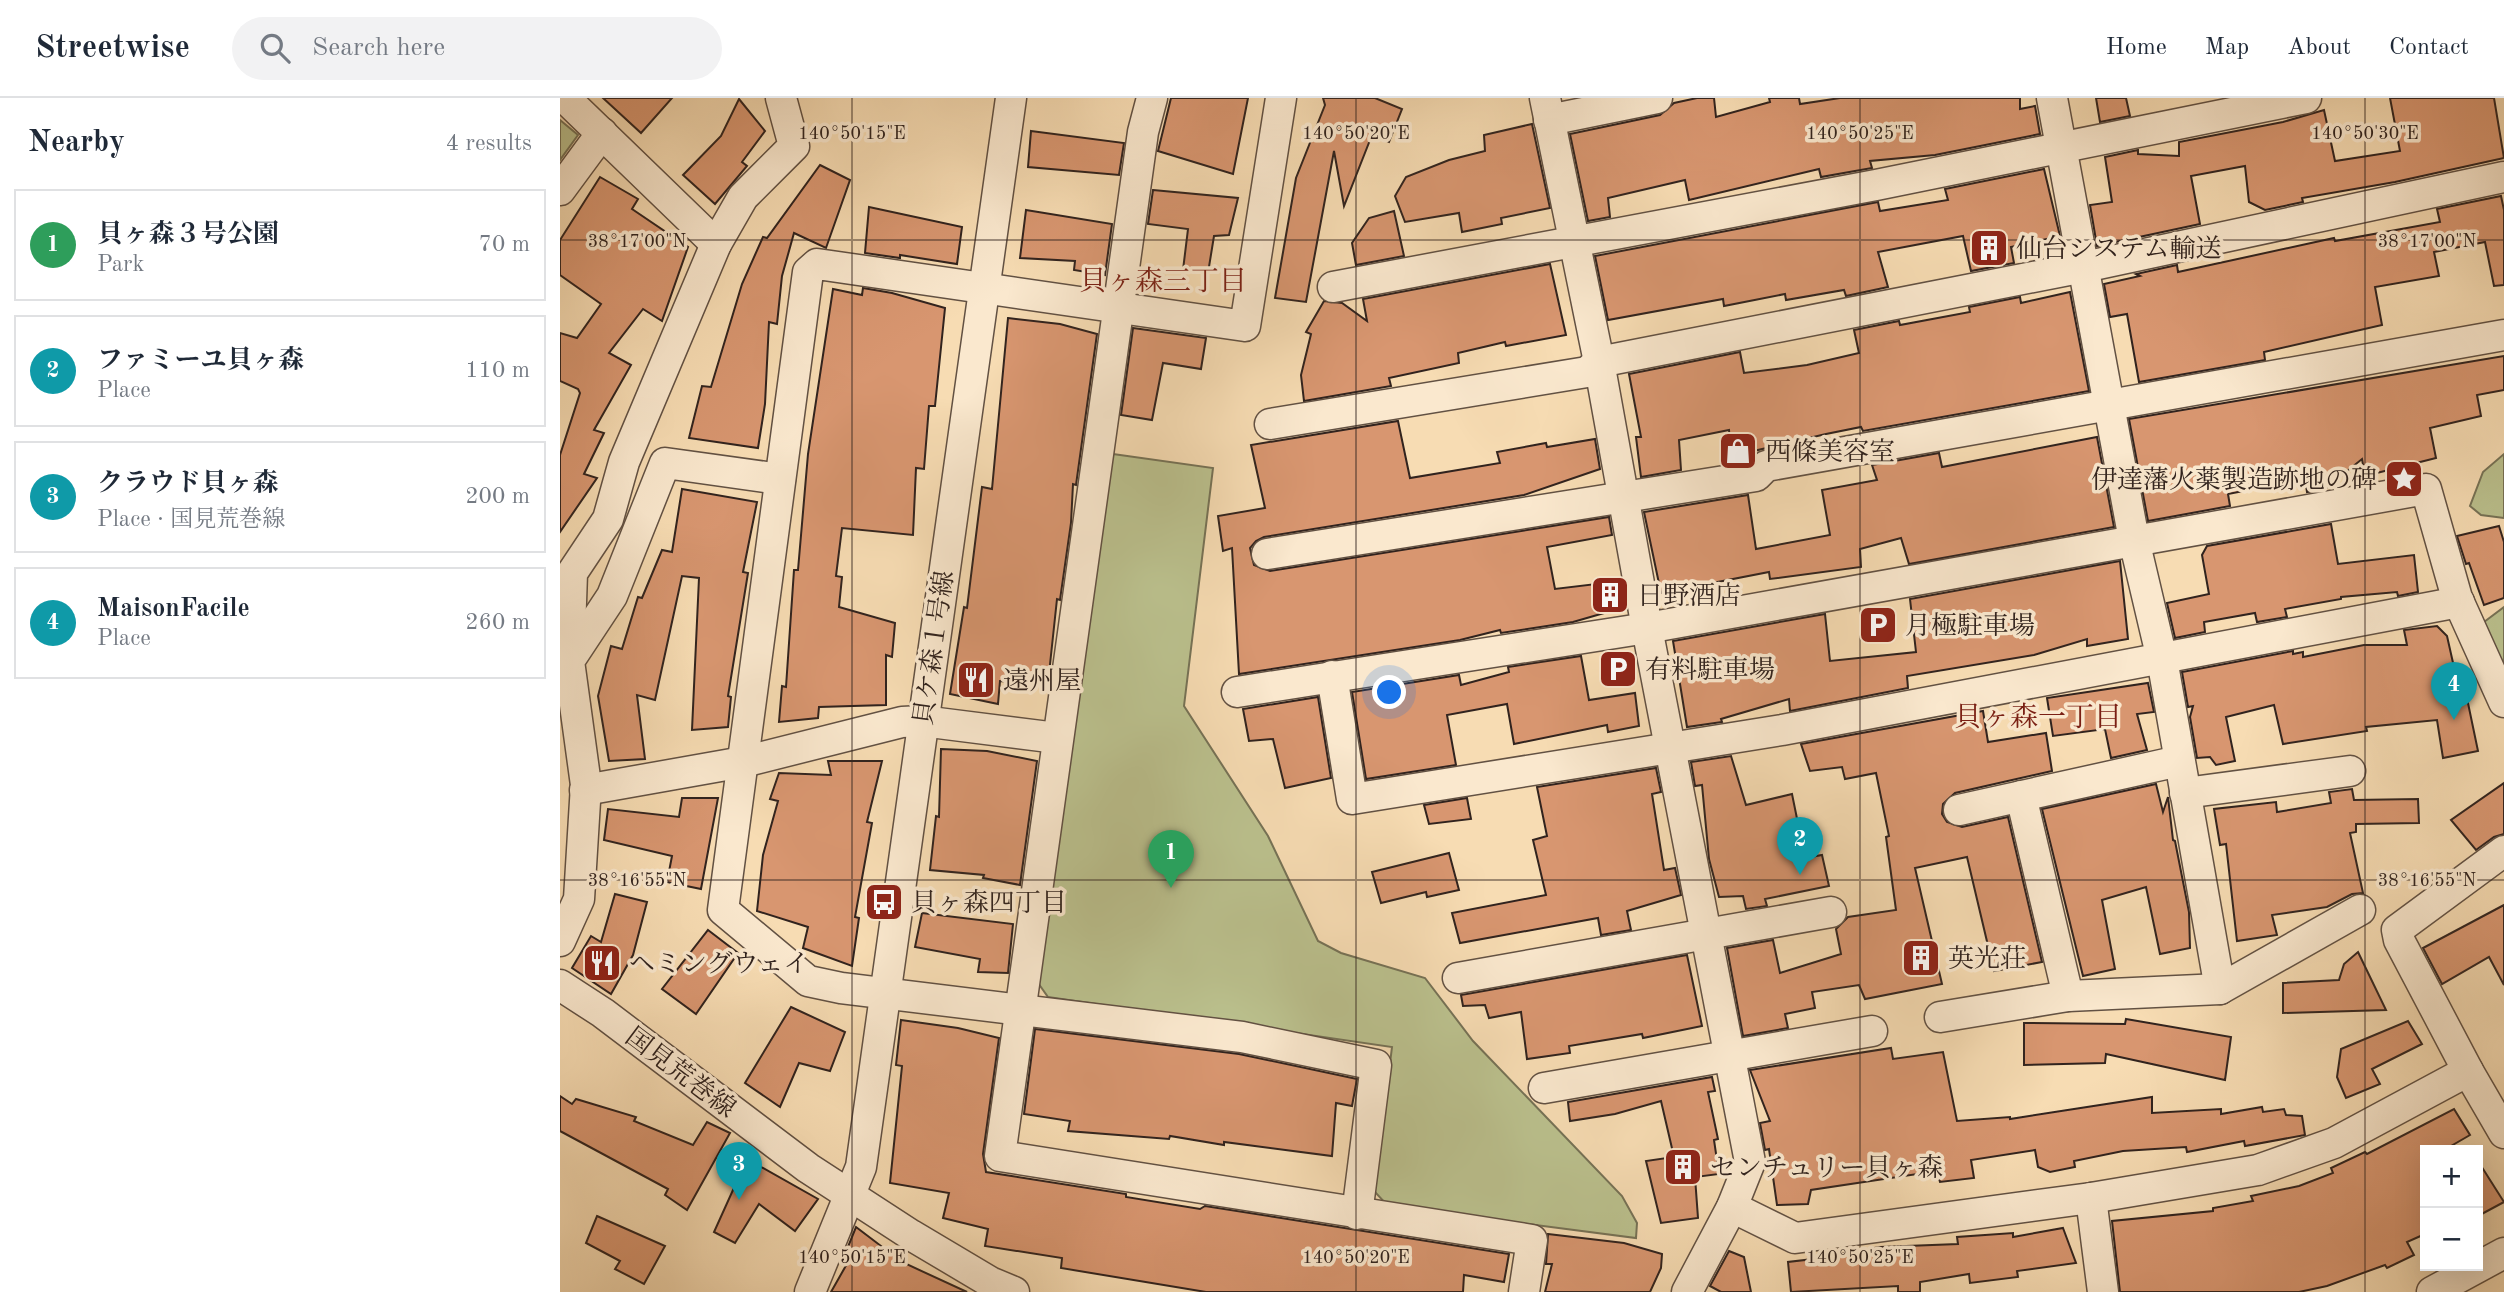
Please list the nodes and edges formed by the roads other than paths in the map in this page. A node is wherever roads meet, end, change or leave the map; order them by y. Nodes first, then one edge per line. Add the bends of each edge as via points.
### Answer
1 (565, 98) edge
2 (781, 98) edge
3 (1011, 98) edge
4 (1152, 98) edge
5 (1281, 98) edge
6 (1657, 98) edge
7 (2052, 98) edge
8 (2306, 98) edge
9 (1547, 109) edge
10 (601, 133) junction
11 (2061, 147) junction
12 (2504, 177) edge
13 (560, 191) edge
14 (1573, 243) junction
15 (716, 244) junction
16 (2084, 267) junction
17 (1333, 287) dead end
18 (986, 290) junction
19 (1121, 307) junction
20 (2504, 335) edge
21 (1599, 362) junction
22 (2108, 405) junction
23 (1270, 424) dead end
24 (780, 479) junction
25 (1624, 497) junction
26 (2134, 540) junction
27 (1267, 554) dead end
28 (2459, 602) junction
29 (1647, 628) junction
30 (2162, 659) junction
31 (569, 661) junction
32 (1332, 676) junction
33 (1237, 692) dead end
34 (2504, 702) edge
35 (568, 715) edge
36 (922, 721) junction
37 (1057, 738) junction
38 (1670, 750) junction
39 (2179, 761) junction
40 (743, 762) junction
41 (2350, 771) dead end
42 (585, 790) junction
43 (2185, 793) junction
44 (2021, 796) junction
45 (1959, 810) dead end
46 (2504, 851) edge
47 (2360, 910) dead end
48 (1831, 912) dead end
49 (1706, 935) junction
50 (560, 941) edge
51 (1458, 978) dead end
52 (560, 985) edge
53 (2220, 989) junction
54 (884, 991) junction
55 (2068, 996) junction
56 (1019, 1008) junction
57 (1940, 1017) dead end
58 (1872, 1031) dead end
59 (1729, 1056) junction
60 (2468, 1071) junction
61 (1544, 1088) dead end
62 (2504, 1133) edge
63 (850, 1196) junction
64 (2091, 1198) junction
65 (1732, 1207) junction
66 (1357, 1214) junction
67 (2504, 1253) edge
68 (997, 1289) edge
69 (810, 1292) edge
70 (1524, 1292) edge
71 (1687, 1292) edge
72 (2103, 1292) edge
73 (2432, 1292) edge

1 - 10 street
2 - 15 street via 794,146 743,197
3 - 18 street, 貝ケ森１号線
4 - 19 street via 1143,132
5 - 19 street via 1245,326
6 - 9 street
7 - 11 street
8 - 11 street
9 - 14 street
10 - 13 street
10 - 15 street
11 - 14 street
11 - 16 street
12 - 16 street
14 - 17 street
14 - 21 street
15 - 31 street via 624,462 608,519 572,573
16 - 21 street
16 - 22 street
18 - 19 street
18 - 24 street via 817,264 808,272
18 - 36 street, 貝ケ森１号線
19 - 37 street
20 - 22 street
21 - 23 street via 1587,372
21 - 25 street
22 - 25 street via 1766,466 1756,475
22 - 26 street
24 - 31 street via 665,463 612,596
24 - 40 street
25 - 27 street
25 - 29 street
26 - 28 street via 2426,489
26 - 29 street
26 - 30 street
28 - 30 street
28 - 34 street
29 - 32 street
29 - 38 street
30 - 38 street
30 - 39 street
31 - 35 street
32 - 33 street
32 - 38 street via 1352,799
35 - 42 street
36 - 37 street
36 - 40 street
36 - 54 street, 貝ケ森１号線
37 - 56 street
38 - 49 street
39 - 43 street
39 - 44 street
40 - 42 street
40 - 54 street via 723,910 808,981
41 - 43 street
42 - 50 street via 579,899
43 - 53 street
44 - 45 street
44 - 55 street
46 - 60 street via 2397,930
47 - 53 street
48 - 49 street
49 - 51 street
49 - 59 street
52 - 63 street, 国見荒巻線
53 - 55 street
54 - 56 street
54 - 63 street, 貝ケ森１号線 via 861,1167
55 - 57 street
56 - 66 street via 1000,1156
56 - 66 street via 1242,1037 1376,1065
58 - 59 street
59 - 61 street
59 - 65 street via 1750,1162
60 - 62 street
60 - 64 street via 2334,1143 2258,1170
63 - 68 street, 国見荒巻線
63 - 69 street, 貝ケ森１号線
64 - 65 street via 1795,1238
64 - 72 street
65 - 71 street
66 - 70 street via 1532,1240
67 - 73 street

